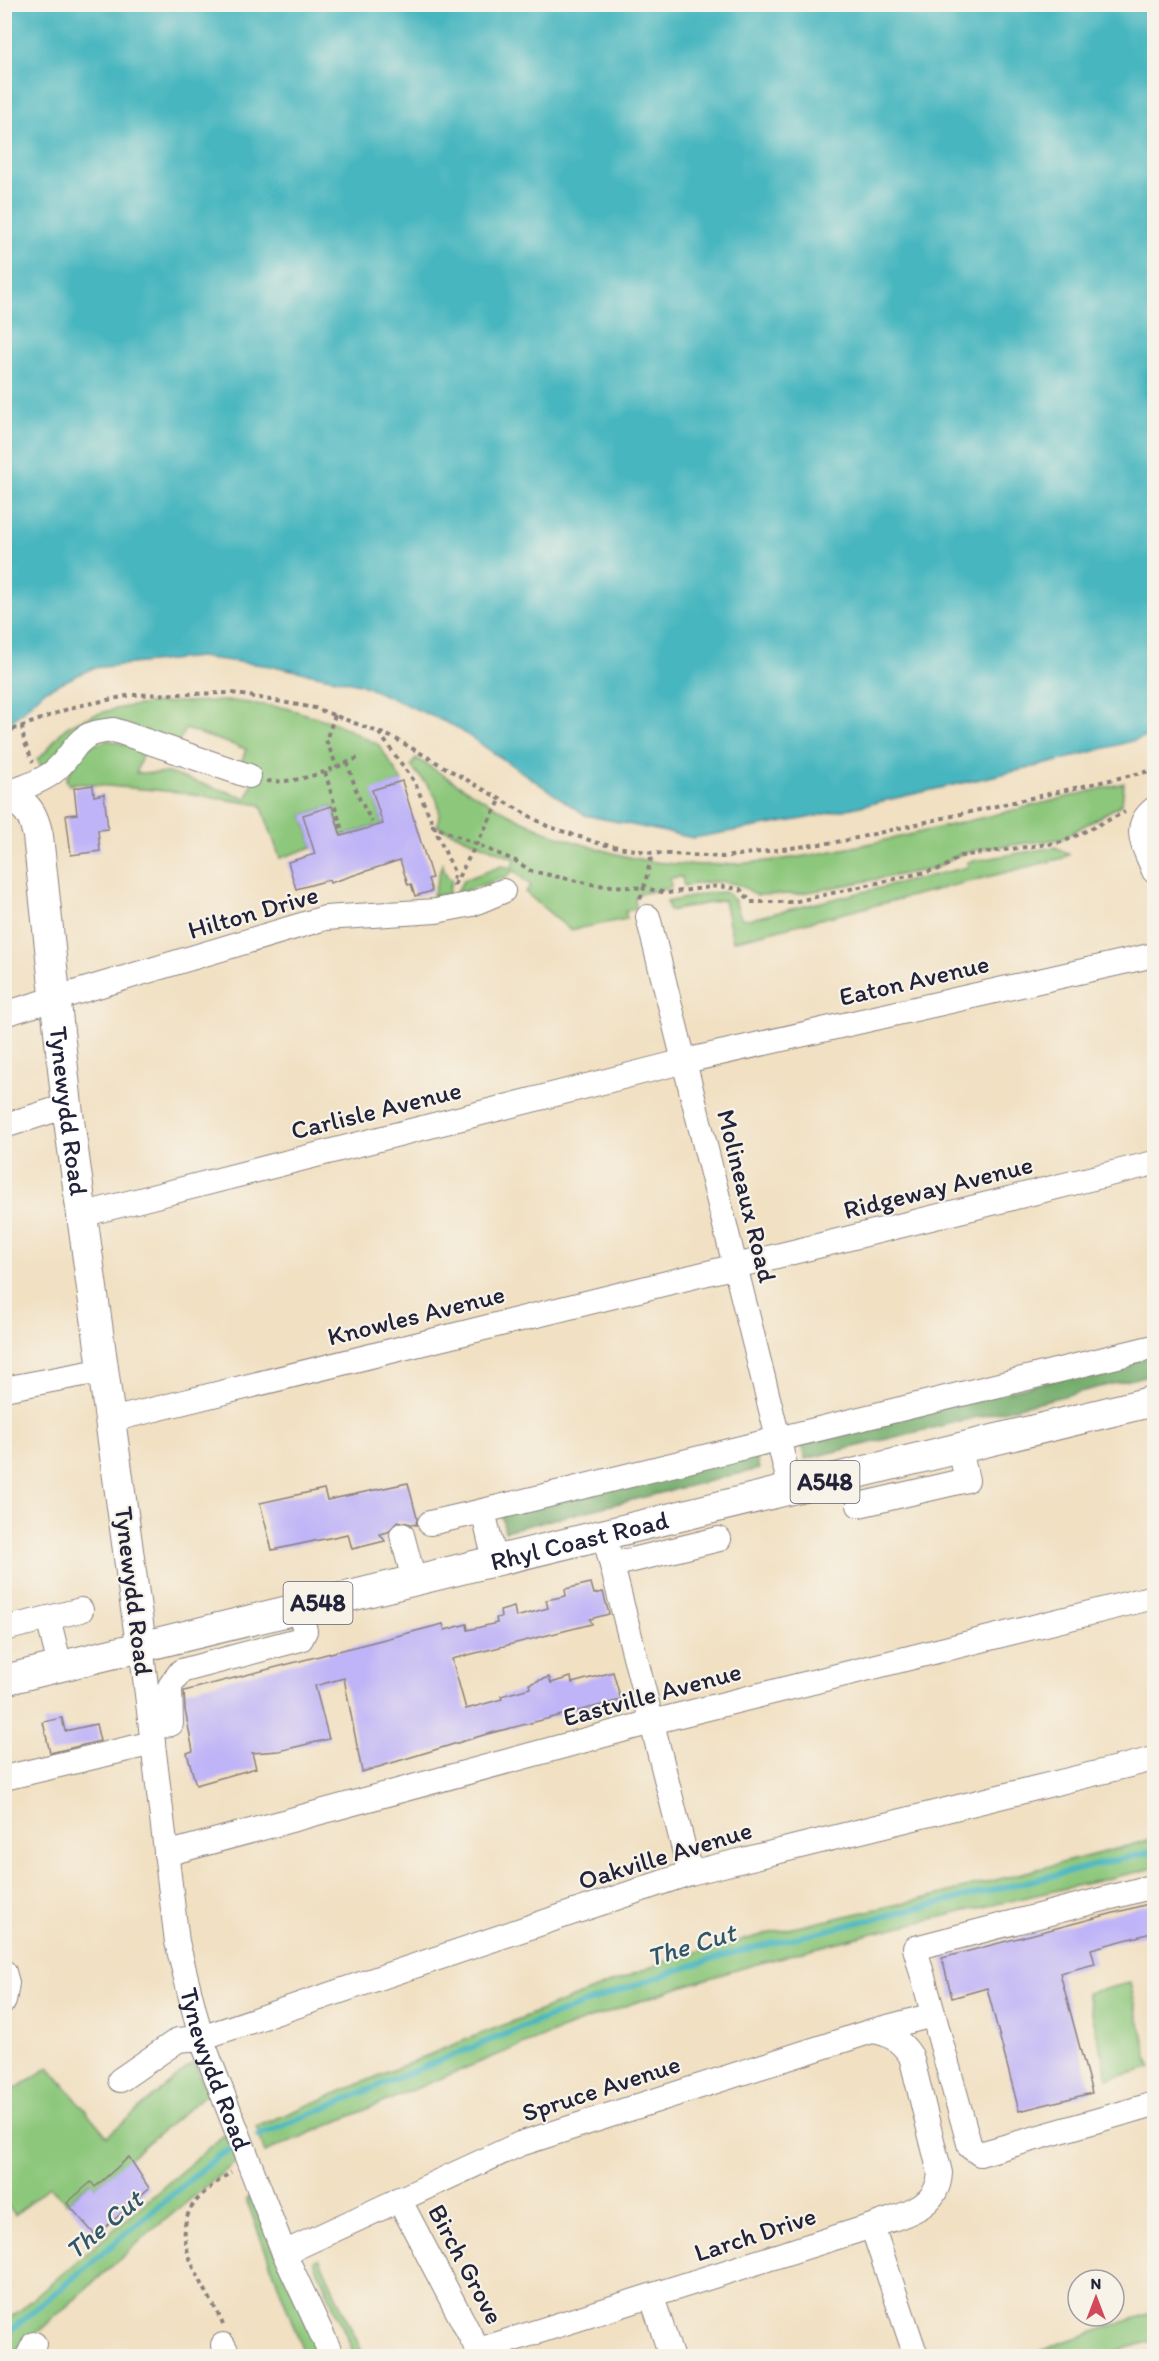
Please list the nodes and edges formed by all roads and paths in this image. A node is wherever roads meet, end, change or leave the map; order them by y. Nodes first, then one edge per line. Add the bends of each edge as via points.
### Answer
1 (335, 715) junction
2 (22, 726) junction
3 (4, 733) edge
4 (379, 733) junction
5 (360, 757) dead end
6 (30, 758) dead end
7 (347, 762) junction
8 (337, 767) junction
9 (1155, 770) edge
10 (325, 772) junction
11 (249, 776) joint
12 (501, 799) junction
13 (11, 800) edge
14 (1142, 816) edge
15 (372, 822) dead end
16 (431, 825) junction
17 (343, 833) dead end
18 (476, 844) junction
19 (652, 853) junction
20 (1155, 871) edge
21 (454, 886) junction
22 (644, 888) junction
23 (503, 891) dead end
24 (464, 912) junction
25 (648, 917) dead end
26 (1155, 956) edge
27 (56, 1000) junction
28 (4, 1014) edge
29 (685, 1061) junction
30 (67, 1106) junction
31 (4, 1126) edge
32 (1155, 1163) edge
33 (81, 1215) junction
34 (734, 1266) junction
35 (1155, 1347) edge
36 (105, 1370) junction
37 (4, 1389) edge
38 (1155, 1401) edge
39 (111, 1420) junction
40 (779, 1441) junction
41 (960, 1449) junction
42 (791, 1490) junction
43 (859, 1505) dead end
44 (483, 1512) junction
45 (430, 1523) dead end
46 (604, 1534) junction
47 (402, 1535) dead end
48 (719, 1539) dead end
49 (495, 1561) junction
50 (612, 1565) junction
51 (414, 1580) junction
52 (1155, 1597) edge
53 (299, 1607) junction
54 (81, 1610) dead end
55 (48, 1618) junction
56 (4, 1629) edge
57 (141, 1645) junction
58 (60, 1666) junction
59 (4, 1680) edge
60 (652, 1722) junction
61 (152, 1736) junction
62 (1155, 1759) edge
63 (4, 1778) edge
64 (166, 1854) junction
65 (690, 1872) junction
66 (1155, 1887) edge
67 (4, 1972) edge
68 (4, 2001) edge
69 (933, 2015) junction
70 (872, 2031) junction
71 (201, 2038) junction
72 (120, 2080) dead end
73 (1151, 2105) dead end
74 (248, 2159) junction
75 (399, 2199) junction
76 (872, 2226) junction
77 (284, 2253) junction
78 (652, 2297) junction
79 (226, 2351) edge
80 (480, 2354) edge
81 (332, 2356) edge
82 (671, 2356) edge
83 (916, 2356) edge

1 - 2 path via 232,693 132,695 74,707
1 - 4 path
1 - 8 path via 327,744
2 - 3 path
2 - 6 path
4 - 12 path
4 - 16 path via 414,780
5 - 7 path
7 - 8 path
7 - 15 path via 357,796
8 - 10 path
9 - 19 path via 843,841 723,857
10 - 11 path via 282,781
10 - 17 path
11 - 13 street via 114,730 95,731 72,747 63,763 49,775
12 - 18 path
12 - 19 path via 547,826 601,844
13 - 27 main road, Tynewydd Road via 32,813 38,836
14 - 20 street
14 - 22 path via 1062,842 960,856 943,868 793,902 751,902 732,886 667,893
16 - 18 path
16 - 21 path via 454,872
18 - 21 path
18 - 22 path via 531,871 596,885
19 - 22 path
21 - 24 path
23 - 24 street, Hilton Drive
24 - 27 street, Hilton Drive via 325,918
25 - 29 street, Molineaux Road
26 - 29 street, Eaton Avenue
27 - 28 street, Hilton Drive
27 - 30 main road, Tynewydd Road
29 - 33 street, Carlisle Avenue
29 - 34 street, Molineaux Road
30 - 31 street
30 - 33 main road, Tynewydd Road
32 - 34 street, Ridgeway Avenue
33 - 36 main road, Tynewydd Road
34 - 39 street, Knowles Avenue
34 - 40 street, Molineaux Road
35 - 40 street
36 - 37 street
36 - 39 main road, Tynewydd Road
38 - 41 main road, Rhyl Coast Road / A548
39 - 57 main road, Tynewydd Road
40 - 42 street, Molineaux Road
40 - 44 street
41 - 42 main road, Rhyl Coast Road / A548
41 - 43 street via 967,1480
42 - 46 main road, Rhyl Coast Road / A548
44 - 45 street
44 - 49 street
46 - 49 main road, Rhyl Coast Road / A548
46 - 50 street
47 - 51 street
48 - 50 street
49 - 51 main road, Rhyl Coast Road / A548
50 - 60 street
51 - 53 main road, Rhyl Coast Road / A548
52 - 60 street, Eastville Avenue
53 - 57 main road, Rhyl Coast Road / A548
53 - 61 street via 305,1631 301,1639 181,1671 170,1686 171,1724
54 - 55 street
55 - 56 street
55 - 58 street
57 - 58 main road, Rhyl Coast Road / A548
57 - 61 street, Tynewydd Road
58 - 59 main road, Rhyl Coast Road / A548
60 - 64 street, Eastville Avenue
60 - 65 street
61 - 63 street
61 - 64 street, Tynewydd Road
62 - 65 street, Oakville Avenue
64 - 71 street, Tynewydd Road via 177,1942
65 - 71 street, Oakville Avenue
66 - 69 street via 915,1948
67 - 68 street
69 - 70 street, Spruce Avenue
69 - 73 street via 970,2147 980,2154
70 - 75 street, Spruce Avenue via 520,2144
70 - 76 street, Larch Drive via 887,2033 906,2047 911,2056 940,2174 940,2186 930,2202
71 - 72 street, Oakville Avenue via 178,2040
71 - 74 street, Tynewydd Road
74 - 77 street, Tynewydd Road
74 - 79 path via 194,2203 184,2229 189,2254 227,2336
75 - 77 street, Spruce Avenue
75 - 80 street, Birch Grove
76 - 78 street, Larch Drive
76 - 83 street
77 - 81 street, Tynewydd Road
78 - 80 street, Larch Drive
78 - 82 street

